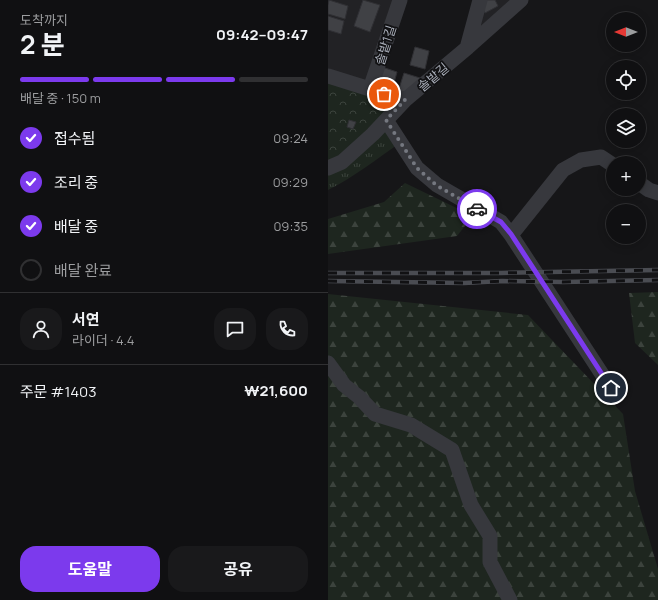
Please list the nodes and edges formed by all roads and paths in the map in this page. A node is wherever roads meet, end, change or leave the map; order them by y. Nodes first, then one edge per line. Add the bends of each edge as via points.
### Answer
1 (400, 0) edge
2 (480, 0) edge
3 (521, 0) edge
4 (467, 48) junction
5 (328, 76) edge
6 (370, 90) junction
7 (405, 100) junction
8 (386, 120) junction
9 (606, 160) edge
10 (328, 168) edge
11 (646, 188) edge
12 (658, 193) edge
13 (511, 234) junction
14 (328, 363) edge
15 (611, 388) dead end
16 (510, 600) edge

1 - 6 street, 솔밭1길
2 - 4 street
3 - 4 street, 솔밭길
4 - 7 street, 솔밭길
5 - 6 street
6 - 7 street
7 - 8 street, 솔밭길
8 - 10 street, 솔밭길 via 342,162
8 - 13 street via 417,168 436,185 501,222
9 - 13 street via 601,157 581,160 563,170
11 - 12 street
13 - 15 street
14 - 16 street via 344,385 375,414 411,425 452,450 472,505 490,536 490,562

